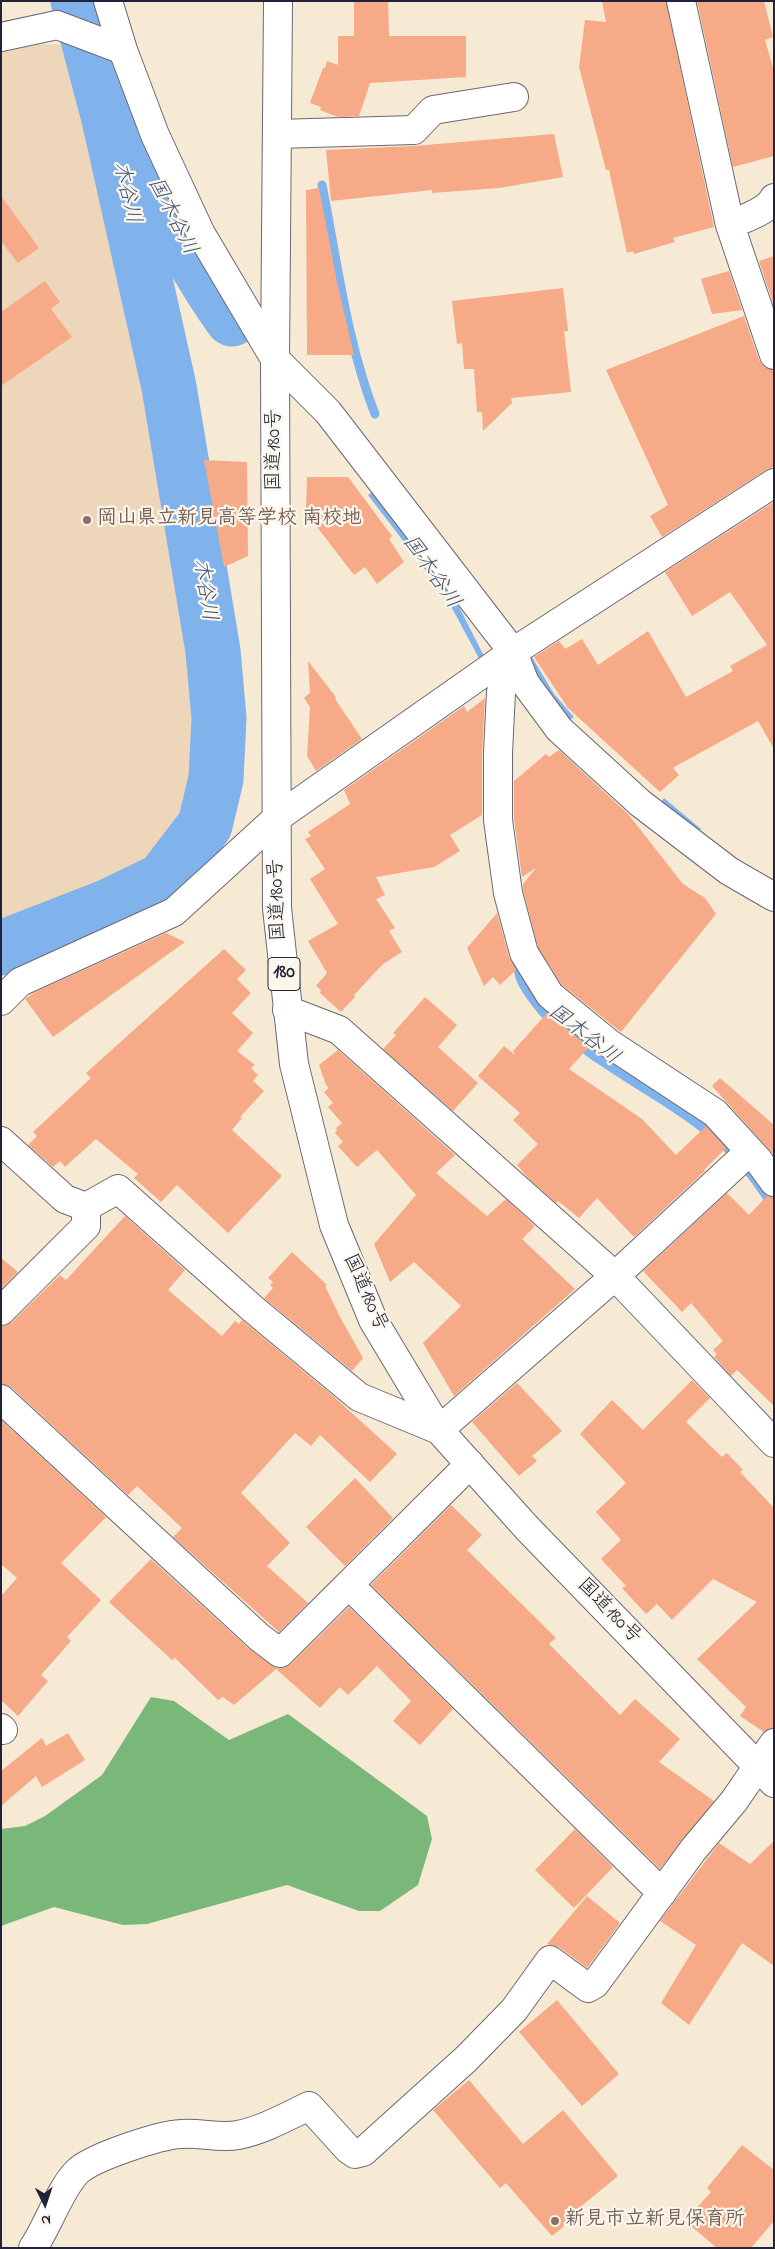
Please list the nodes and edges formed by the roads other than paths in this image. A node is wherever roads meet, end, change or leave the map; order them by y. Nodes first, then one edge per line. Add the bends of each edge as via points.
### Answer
1 (108, 1) edge
2 (278, 1) edge
3 (681, 1) edge
4 (1, 38) edge
5 (123, 50) junction
6 (514, 97) dead end
7 (277, 134) junction
8 (774, 198) edge
9 (730, 225) junction
10 (774, 355) edge
11 (276, 359) junction
12 (774, 483) edge
13 (513, 652) junction
14 (278, 817) junction
15 (774, 898) edge
16 (1, 1001) edge
17 (287, 1010) junction
18 (1, 1141) edge
19 (750, 1150) junction
20 (774, 1182) edge
21 (86, 1207) junction
22 (615, 1276) junction
23 (1, 1311) edge
24 (1, 1399) edge
25 (439, 1430) junction
26 (774, 1443) edge
27 (470, 1464) junction
28 (348, 1585) junction
29 (774, 1742) edge
30 (766, 1774) edge
31 (662, 1893) junction
32 (33, 2248) edge

1 - 5 main road
2 - 7 main road, 国道180号 / 180
3 - 9 main road
4 - 5 main road via 57,25
5 - 11 main road via 155,135 200,234
6 - 7 main road via 433,110 414,130
7 - 11 main road, 国道180号 / 180
8 - 9 main road via 761,210
9 - 10 main road
11 - 13 main road via 328,412
11 - 14 main road, 国道180号 / 180
12 - 13 main road
13 - 14 main road
13 - 15 main road via 525,683 559,729 640,803 729,871
13 - 19 main road via 501,692 498,820 508,893 524,953 550,995 560,1004 610,1044 715,1113
14 - 16 main road via 174,912 20,982
14 - 17 main road, 国道180号 / 180 via 277,908
17 - 22 main road via 339,1030
17 - 25 main road, 国道180号 / 180 via 294,1064 334,1225 373,1320
18 - 21 main road via 65,1200
19 - 20 main road
19 - 22 main road
21 - 23 main road via 86,1226
21 - 25 main road via 118,1189 253,1309 359,1397
22 - 25 main road
22 - 26 main road
24 - 28 main road via 258,1637 280,1653
25 - 27 main road, 国道180号 / 180
27 - 28 main road
27 - 30 main road, 国道180号 / 180 via 527,1528
28 - 31 main road
29 - 30 main road
30 - 31 main road via 734,1801
31 - 32 main road via 595,1984 588,1988 550,1960 514,2010 420,2102 363,2152 355,2154 348,2149 309,2106 268,2126 237,2135 161,2136 92,2162 78,2171

